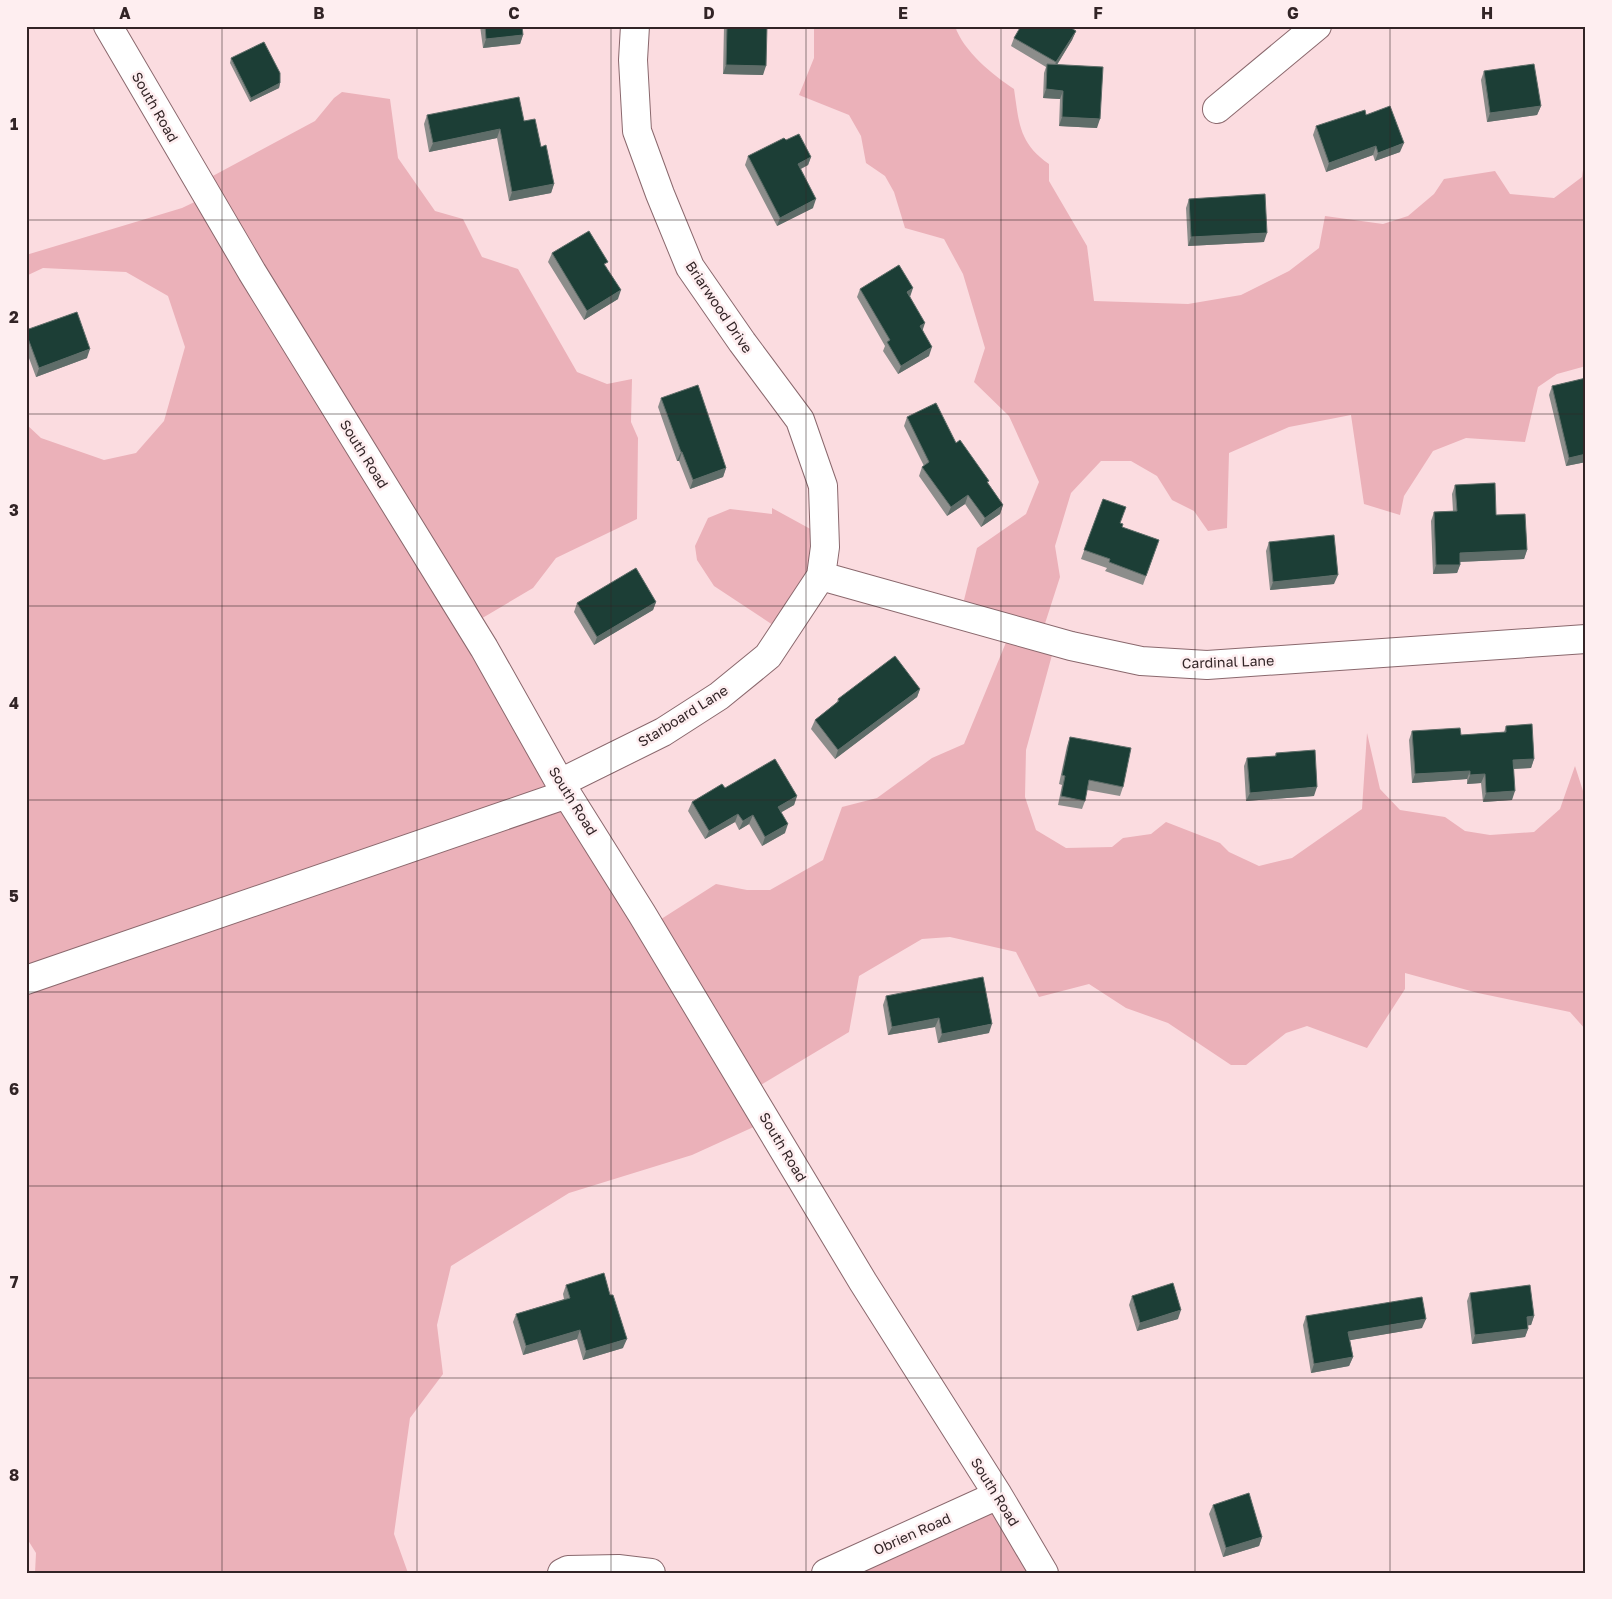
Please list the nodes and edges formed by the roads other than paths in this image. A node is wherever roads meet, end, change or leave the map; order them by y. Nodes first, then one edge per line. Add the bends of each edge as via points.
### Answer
1 (108, 26) edge
2 (635, 26) edge
3 (1317, 26) edge
4 (1217, 109) dead end
5 (820, 576) junction
6 (1586, 639) edge
7 (564, 789) junction
8 (26, 980) edge
9 (998, 1495) junction
10 (562, 1573) edge
11 (651, 1573) edge
12 (826, 1573) edge
13 (1044, 1573) edge

1 - 7 street, South Road via 252,272 484,648
2 - 5 street, Briarwood Drive via 633,60 637,131 690,267 800,420 823,486 825,547
3 - 4 street
5 - 6 street, Cardinal Lane via 1071,646 1141,662 1207,665
5 - 7 street, Starboard Lane via 768,656 719,696
7 - 8 street, Starboard Lane
7 - 9 street, South Road via 863,1282
9 - 12 street, Obrien Road
9 - 13 street, South Road
10 - 11 street via 568,1570 618,1569

